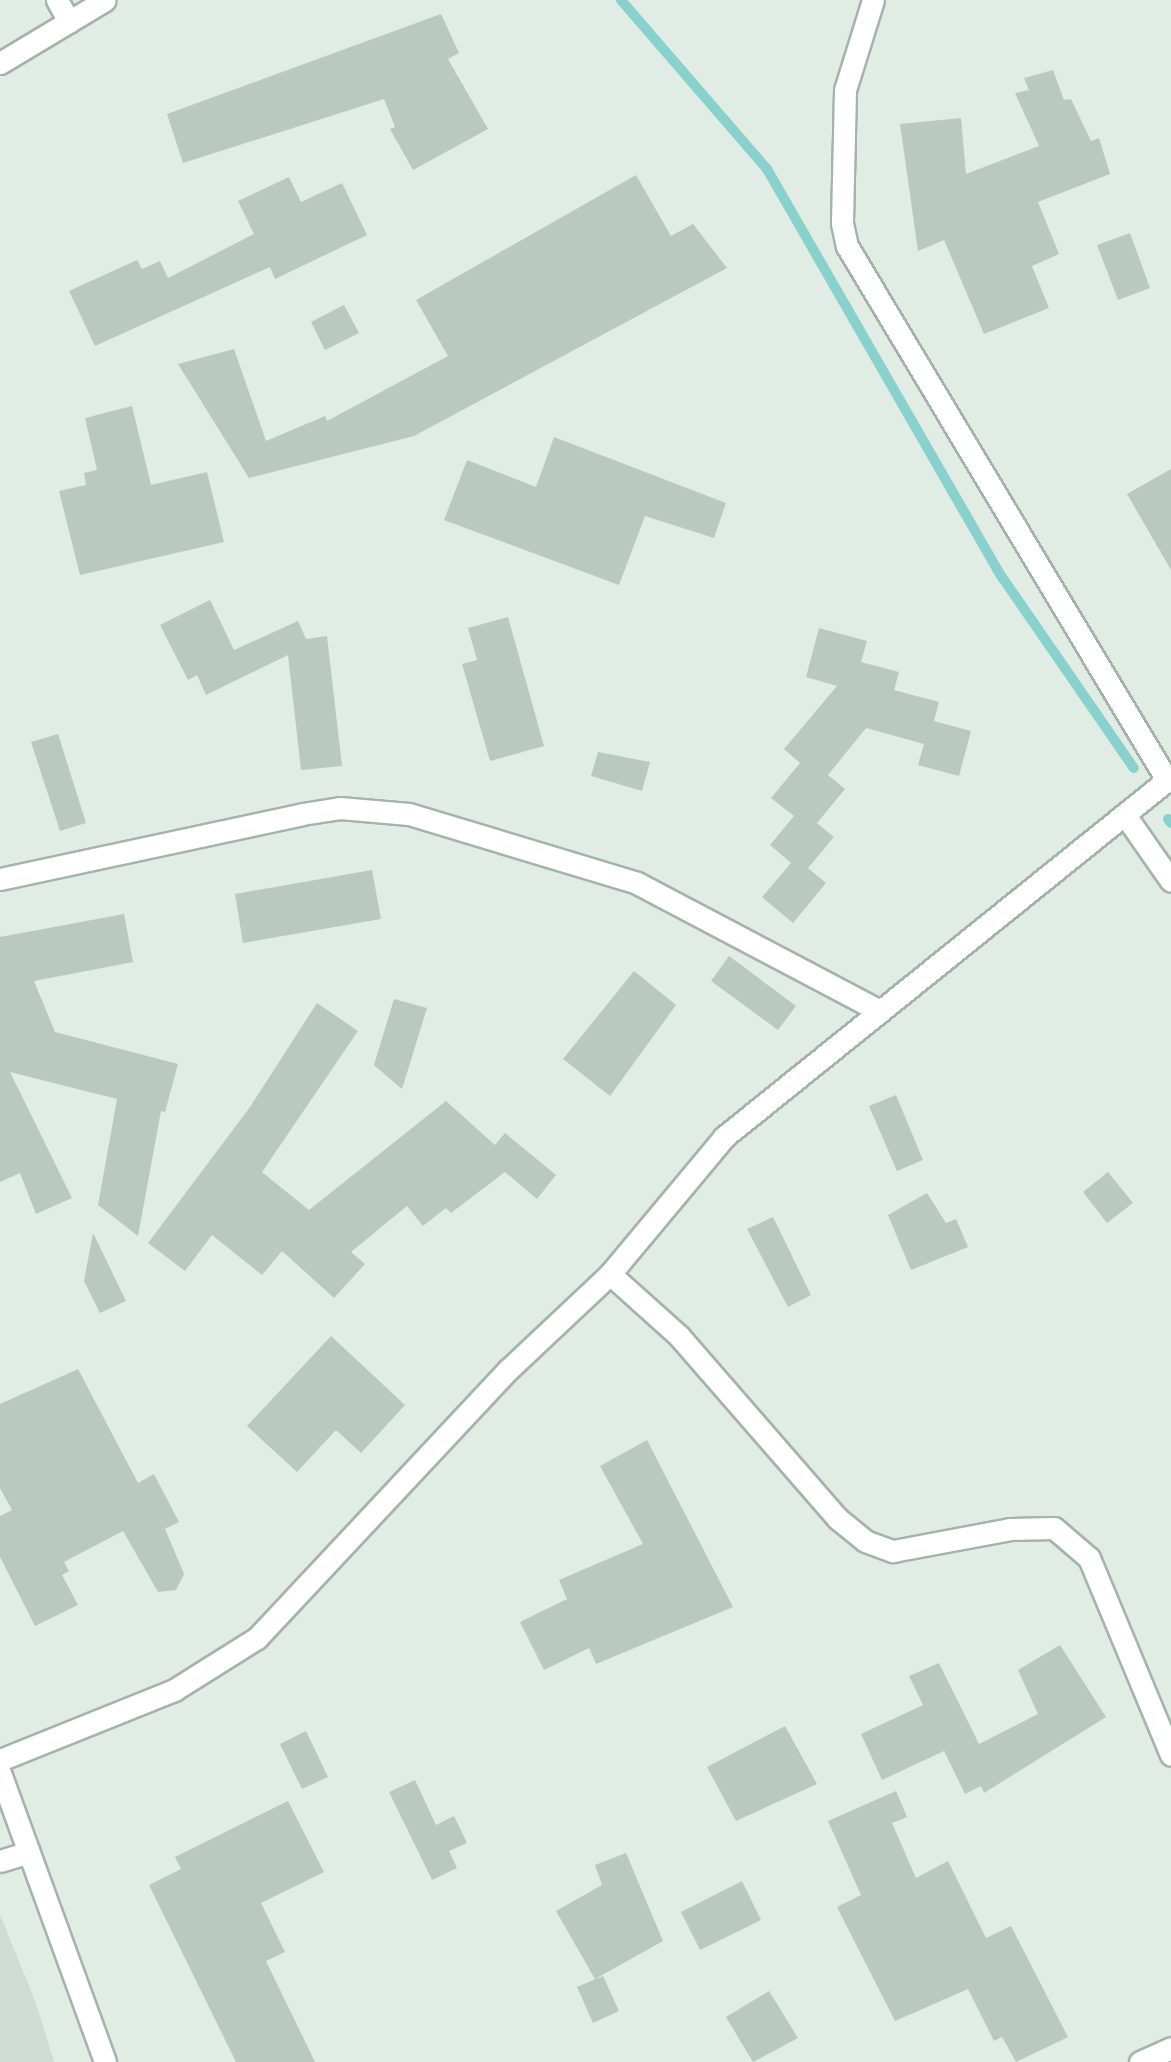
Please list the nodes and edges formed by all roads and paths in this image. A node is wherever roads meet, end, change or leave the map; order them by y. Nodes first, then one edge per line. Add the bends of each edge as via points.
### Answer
1 (57, 0) edge
2 (105, 0) edge
3 (873, 0) edge
4 (69, 22) junction
5 (0, 63) edge
6 (1169, 778) edge
7 (1125, 815) junction
8 (0, 879) edge
9 (1171, 881) edge
10 (880, 1011) junction
11 (610, 1274) junction
12 (1171, 1755) edge
13 (0, 1760) edge
14 (0, 1773) edge
15 (29, 1852) junction
16 (0, 1861) edge
17 (1171, 2048) edge
18 (105, 2062) edge
19 (1140, 2062) edge

1 - 4 street
2 - 4 street
3 - 6 street via 845,90 842,223 846,246
4 - 5 street
6 - 7 street
7 - 9 street
7 - 10 street
8 - 10 street via 302,814 340,808 397,812 637,883
10 - 11 street via 724,1137
11 - 12 street via 679,1336 837,1518 865,1541 893,1551 1010,1529 1054,1528 1089,1558
11 - 13 street via 508,1370 257,1638 174,1690
14 - 15 street
15 - 16 street
15 - 18 street
17 - 19 street

